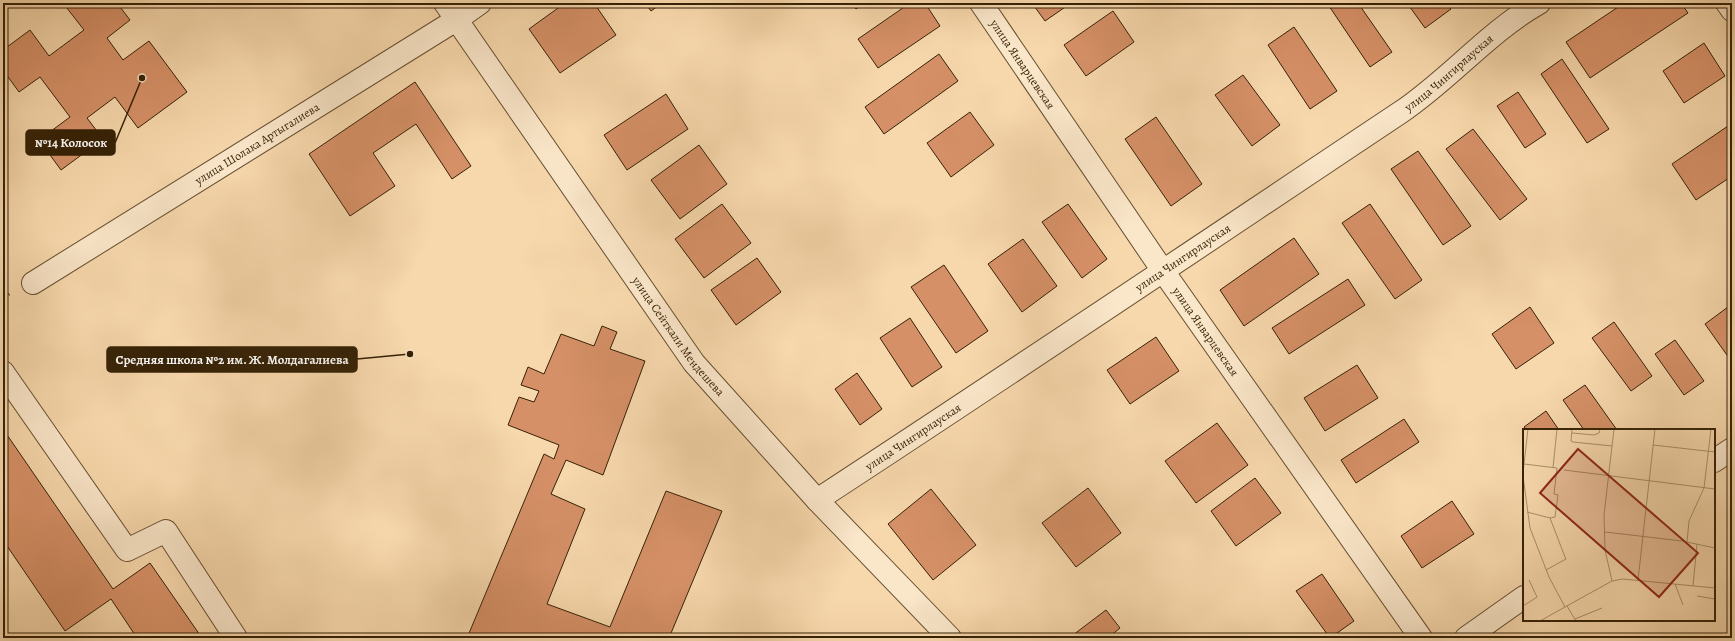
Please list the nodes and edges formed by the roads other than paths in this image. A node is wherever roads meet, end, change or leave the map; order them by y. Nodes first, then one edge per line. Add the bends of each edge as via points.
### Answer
1 (480, 3) edge
2 (981, 3) edge
3 (1539, 3) edge
4 (1727, 3) edge
5 (1732, 10) edge
6 (451, 11) edge
7 (1163, 271) junction
8 (32, 283) dead end
9 (3, 372) edge
10 (1732, 449) edge
11 (1715, 461) edge
12 (817, 500) junction
13 (1523, 597) edge
14 (236, 638) edge
15 (950, 638) edge
16 (1421, 638) edge
17 (1466, 638) edge

1 - 6 street, улица Шолака Артыгалиева
2 - 7 street, улица Январцевская
3 - 7 street, улица Чингирлауская via 1519,15 1416,102
4 - 5 street
6 - 8 street, улица Шолака Артыгалиева
6 - 12 street, улица Сейткали Мендешева via 694,363
7 - 12 street, улица Чингирлауская
7 - 16 street, улица Январцевская
9 - 14 street via 127,550 166,531
10 - 11 street
12 - 15 street, улица Сейткали Мендешева
13 - 17 street

